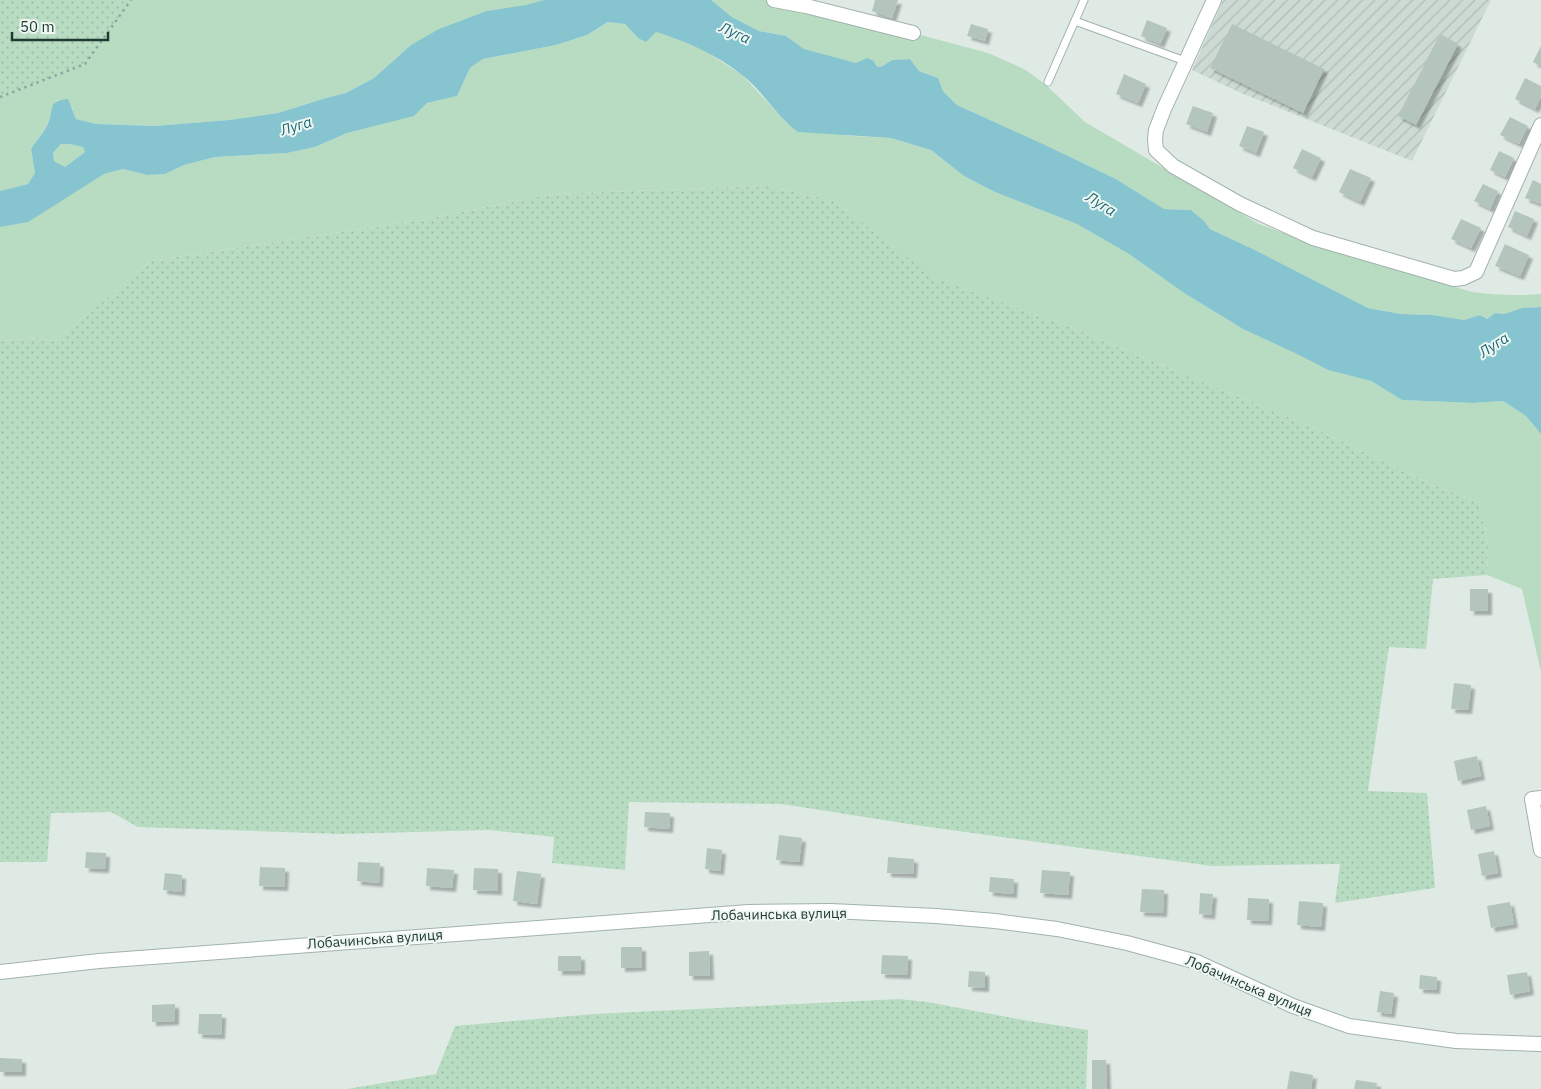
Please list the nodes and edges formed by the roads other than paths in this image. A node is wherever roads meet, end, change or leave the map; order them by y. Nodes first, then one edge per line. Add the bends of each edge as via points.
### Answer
1 (774, 0) edge
2 (1084, 0) edge
3 (1214, 0) edge
4 (1075, 22) junction
5 (913, 33) dead end
6 (1186, 62) junction
7 (1048, 82) dead end
8 (1541, 125) edge
9 (1541, 798) edge
10 (1541, 850) edge
11 (0, 972) edge
12 (1541, 1044) edge

1 - 5 street
2 - 4 lane
3 - 6 street
4 - 6 lane
4 - 7 lane
6 - 8 street via 1156,130 1156,150 1173,166 1240,204 1313,238 1454,279 1476,272
9 - 10 street via 1532,798
11 - 12 street, Лобачинська вулиця via 99,961 749,912 926,915 1058,929 1197,962 1293,1006 1349,1026 1456,1041

